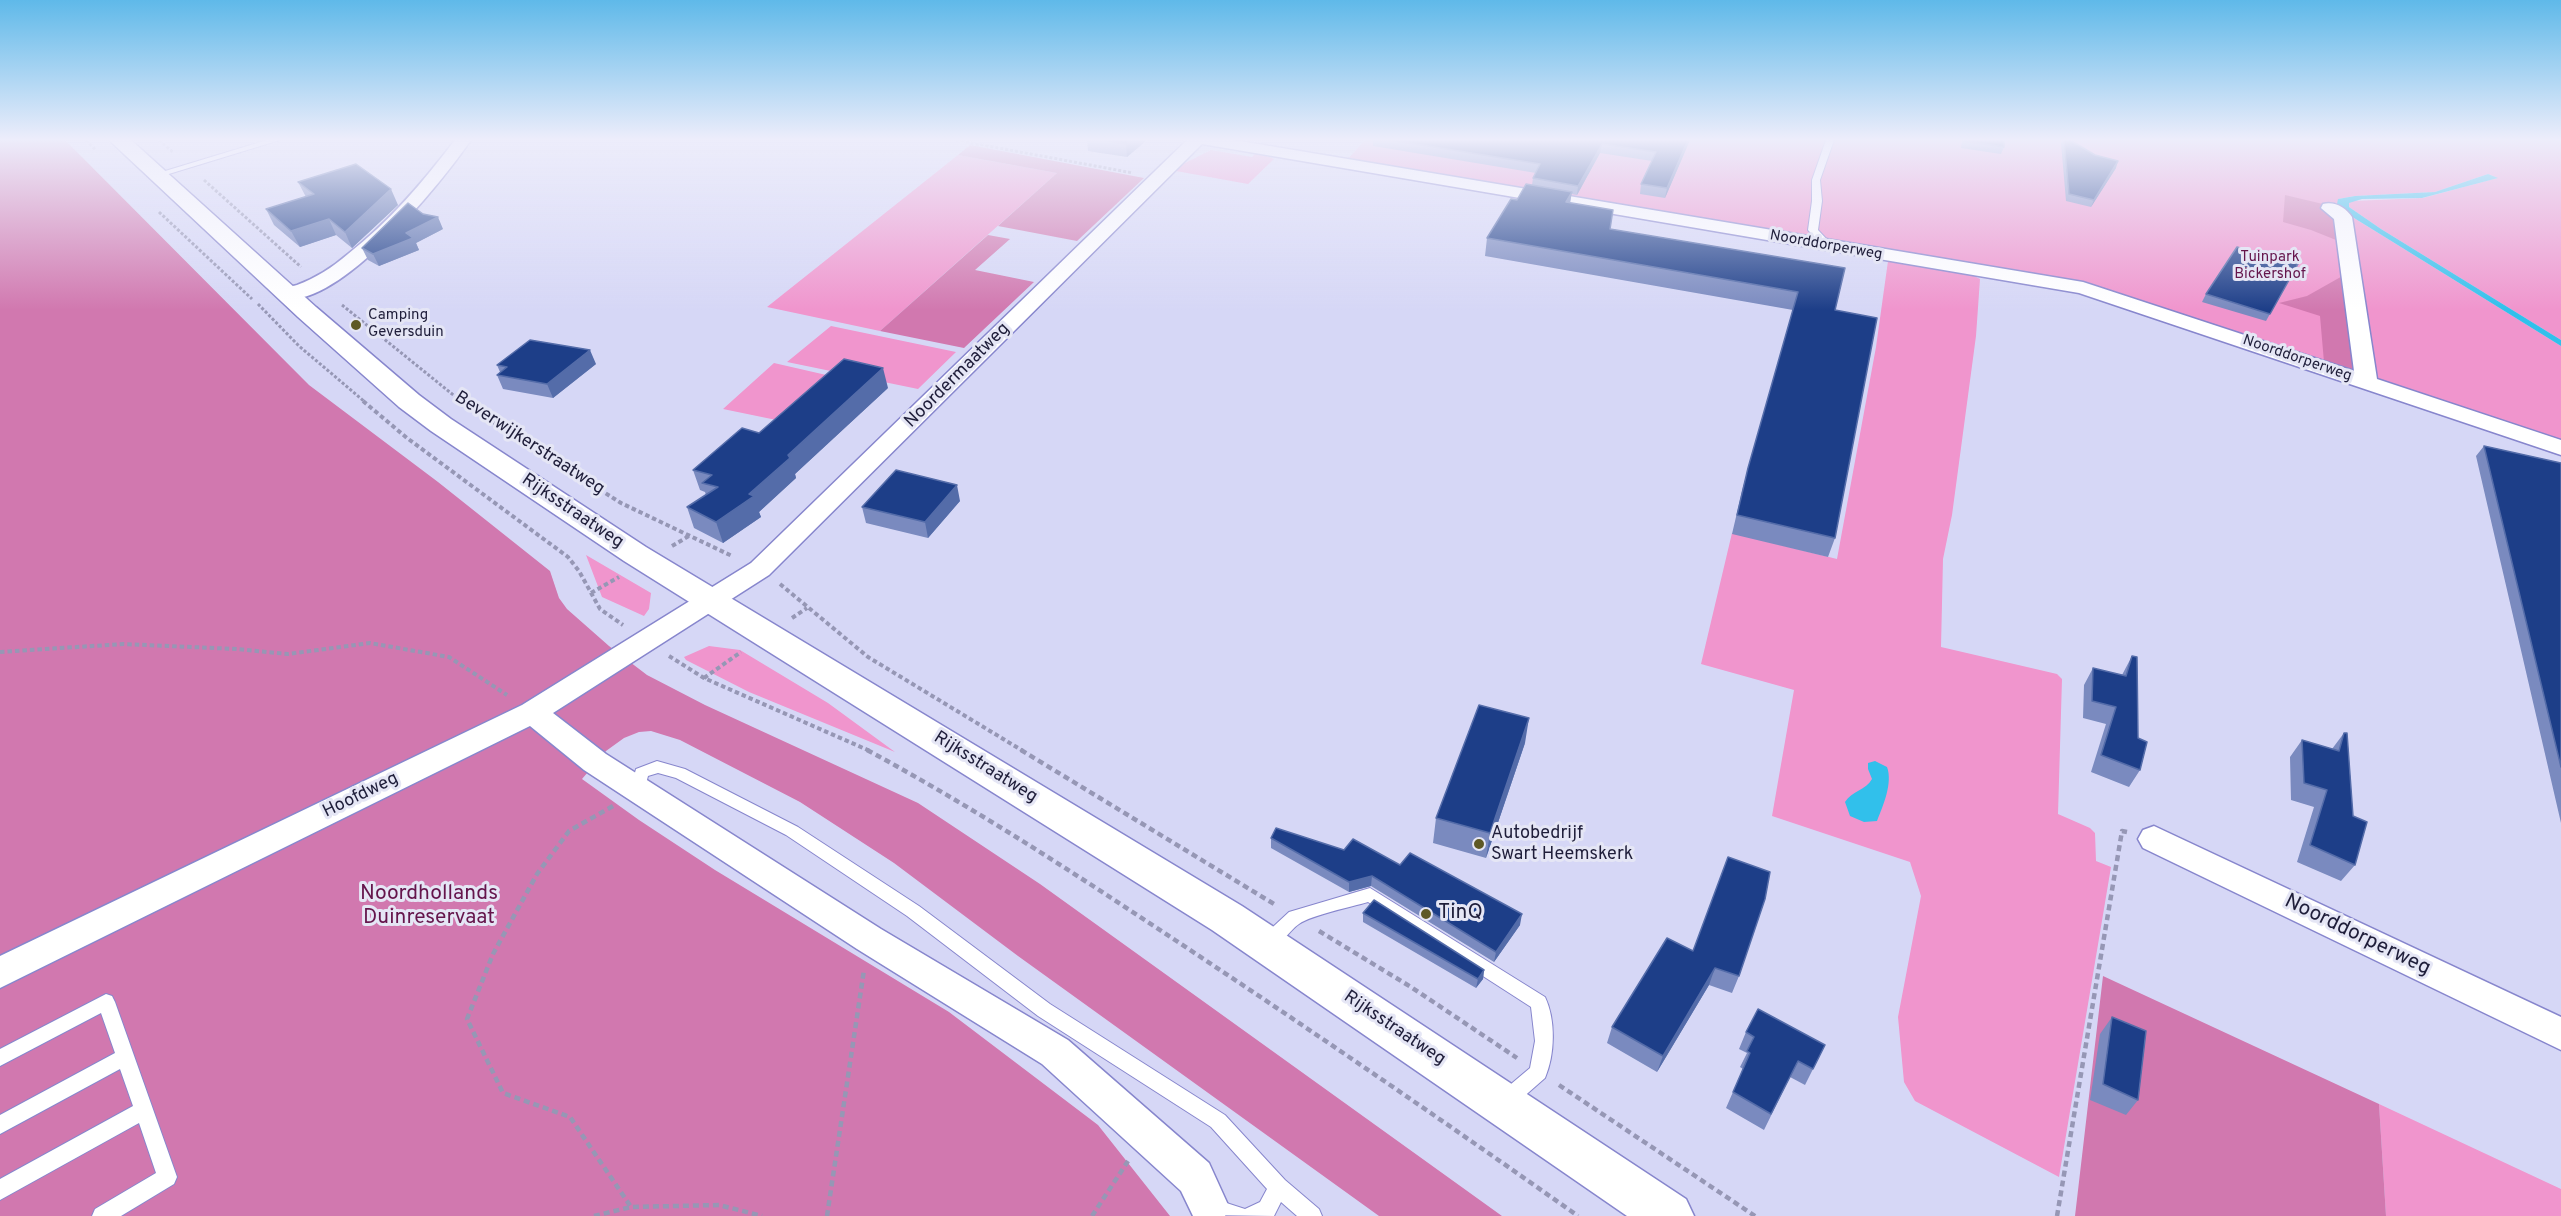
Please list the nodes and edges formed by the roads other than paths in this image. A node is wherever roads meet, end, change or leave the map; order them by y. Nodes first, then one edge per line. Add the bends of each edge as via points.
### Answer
1 (180, 197) edge
2 (416, 197) edge
3 (1141, 197) edge
4 (1539, 197) edge
5 (1817, 197) edge
6 (2330, 208) dead end
7 (1828, 246) junction
8 (297, 303) junction
9 (2366, 382) junction
10 (2561, 448) edge
11 (711, 601) junction
12 (532, 712) junction
13 (638, 791) junction
14 (2154, 839) road end
15 (1266, 944) junction
16 (0, 973) edge
17 (2561, 1034) edge
18 (125, 1057) junction
19 (0, 1058) edge
20 (1503, 1102) junction
21 (144, 1110) junction
22 (0, 1125) edge
23 (1278, 1187) junction
24 (0, 1190) edge
25 (1220, 1213) edge
26 (102, 1216) edge
27 (1252, 1216) edge
28 (1312, 1216) edge
29 (1669, 1216) edge

1 - 8 main road
2 - 8 street via 357,258
3 - 11 street, Noordermaatweg via 760,569
4 - 7 street, Noorddorperweg
5 - 7 lane via 1813,230
6 - 9 street, Noorddorperweg via 2343,217
7 - 9 street, Noorddorperweg via 2083,288
8 - 11 main road, Rijksstraatweg via 441,425
9 - 10 street, Noorddorperweg
11 - 12 street, Hoofdweg
11 - 15 main road, Rijksstraatweg
12 - 13 street via 594,762
12 - 16 street, Hoofdweg
13 - 23 lane via 641,773 657,767 680,773 792,831 913,911 1044,1010 1218,1121
13 - 25 street via 1055,1052 1195,1177
14 - 17 street, Noorddorperweg
15 - 20 main road, Rijksstraatweg
15 - 20 lane via 1295,917 1370,895 1539,1003 1544,1041 1538,1072
18 - 19 lane via 106,1002
18 - 21 lane
18 - 22 lane
20 - 29 main road, Rijksstraatweg
21 - 24 lane
21 - 26 lane via 167,1178
23 - 27 lane via 1267,1209
23 - 28 lane

